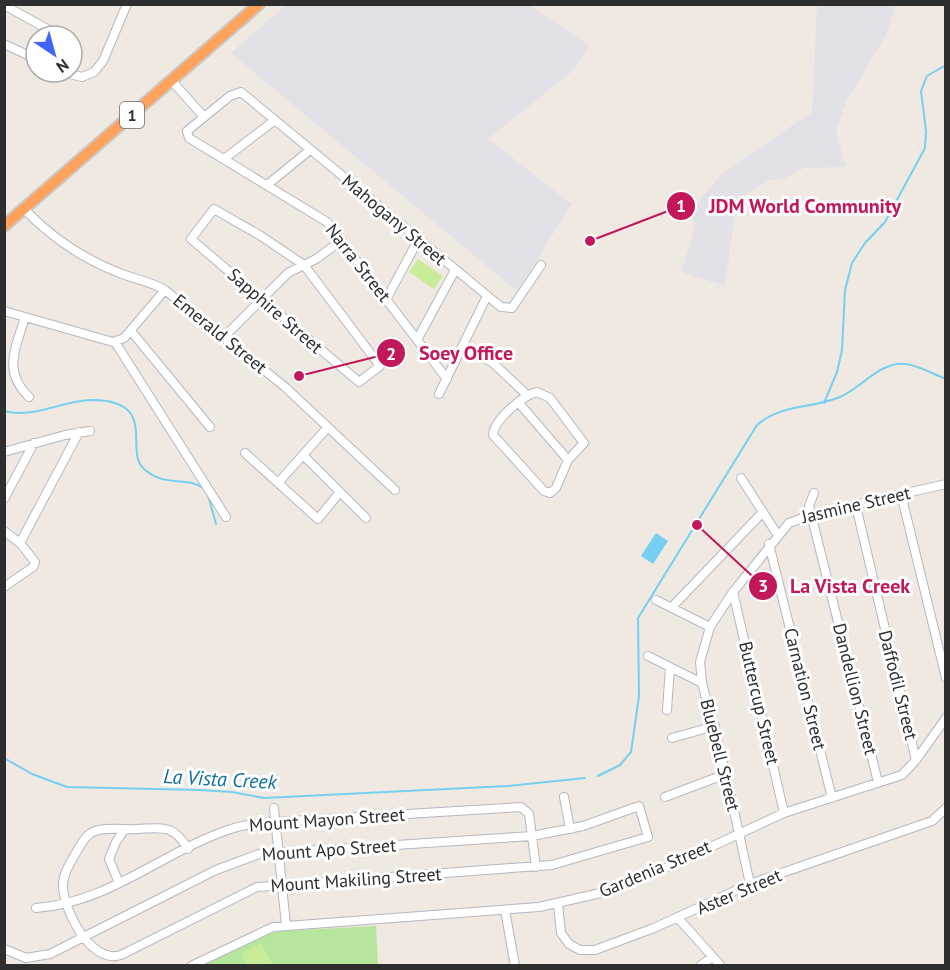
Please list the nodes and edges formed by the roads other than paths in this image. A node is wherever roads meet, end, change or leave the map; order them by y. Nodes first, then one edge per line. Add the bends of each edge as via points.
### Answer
1 (127, 4) edge
2 (7, 7) edge
3 (251, 7) edge
4 (4, 17) edge
5 (38, 24) edge
6 (4, 44) edge
7 (24, 53) edge
8 (84, 76) edge
9 (171, 80) junction
10 (204, 117) junction
11 (275, 120) junction
12 (310, 150) junction
13 (224, 159) junction
14 (267, 185) junction
15 (24, 209) junction
16 (4, 226) edge
17 (342, 240) junction
18 (418, 240) junction
19 (304, 265) junction
20 (541, 265) dead end
21 (455, 270) junction
22 (165, 290) junction
23 (487, 296) junction
24 (261, 300) junction
25 (386, 300) junction
26 (4, 311) edge
27 (25, 317) junction
28 (131, 331) junction
29 (224, 337) junction
30 (417, 340) junction
31 (116, 342) junction
32 (463, 346) junction
33 (447, 379) junction
34 (439, 394) dead end
35 (527, 395) junction
36 (28, 397) dead end
37 (519, 403) junction
38 (210, 427) dead end
39 (327, 428) junction
40 (90, 431) dead end
41 (79, 432) junction
42 (34, 443) junction
43 (4, 452) edge
44 (244, 453) dead end
45 (303, 455) junction
46 (568, 460) junction
47 (741, 478) dead end
48 (278, 483) junction
49 (945, 484) edge
50 (395, 490) dead end
51 (340, 492) junction
52 (814, 493) dead end
53 (901, 494) junction
54 (4, 500) edge
55 (856, 506) junction
56 (762, 513) junction
57 (811, 515) junction
58 (226, 517) dead end
59 (366, 518) dead end
60 (4, 531) edge
61 (777, 534) junction
62 (12, 537) junction
63 (20, 543) junction
64 (4, 544) edge
65 (770, 544) junction
66 (4, 587) edge
67 (733, 592) junction
68 (656, 600) dead end
69 (672, 608) junction
70 (710, 627) junction
71 (648, 656) dead end
72 (670, 667) junction
73 (945, 678) edge
74 (702, 683) junction
75 (667, 710) dead end
76 (945, 718) edge
77 (715, 726) junction
78 (672, 738) dead end
79 (916, 760) junction
80 (726, 774) junction
81 (878, 782) junction
82 (564, 797) dead end
83 (665, 797) dead end
84 (832, 798) junction
85 (274, 808) dead end
86 (945, 808) edge
87 (784, 813) junction
88 (275, 822) junction
89 (570, 829) junction
90 (124, 830) junction
91 (738, 834) junction
92 (532, 836) junction
93 (648, 837) joint
94 (188, 849) junction
95 (278, 853) junction
96 (536, 867) junction
97 (119, 883) junction
98 (750, 884) junction
99 (281, 885) junction
100 (67, 904) junction
101 (558, 904) junction
102 (36, 908) dead end
103 (505, 910) junction
104 (678, 918) junction
105 (286, 925) junction
106 (84, 938) junction
107 (4, 949) edge
108 (712, 957) junction
109 (30, 962) edge
110 (191, 966) edge
111 (515, 966) edge
112 (700, 966) edge
113 (721, 966) edge

1 - 8 street via 99,67
2 - 4 street
2 - 5 street
3 - 9 highway, 1
6 - 7 street
9 - 10 street
9 - 15 highway, 1
10 - 11 street, Mahogany Street via 238,92
10 - 13 street, Narra Street via 186,134
11 - 12 street, Mahogany Street
11 - 13 street
12 - 14 street
12 - 18 street, Mahogany Street
13 - 14 street, Narra Street
14 - 17 street, Narra Street via 327,222
15 - 16 highway, 1
15 - 22 street, Emerald Street via 50,234 77,251 118,273
17 - 19 street
17 - 25 street, Narra Street
18 - 21 street, Mahogany Street
18 - 25 street
19 - 24 street via 293,268
19 - 24 street, Sapphire Street via 214,209 192,239
19 - 24 street, Sapphire Street via 380,366 359,382
20 - 23 street, Mahogany Street via 512,308 505,309
21 - 23 street, Mahogany Street
21 - 30 street
22 - 28 street
22 - 29 street, Emerald Street
23 - 32 street
24 - 29 street
25 - 30 street, Narra Street
26 - 27 street
27 - 31 street
27 - 36 street via 12,367 16,382
28 - 31 street
28 - 38 street
29 - 39 street, Emerald Street
30 - 33 street, Narra Street
31 - 58 street
32 - 33 street
32 - 35 street via 493,363
33 - 34 street
35 - 37 street
35 - 46 street via 546,394 582,438 583,445
37 - 46 street
37 - 46 street via 494,428 494,438 548,493 556,488
39 - 45 street
39 - 50 street, Emerald Street
40 - 41 street
41 - 42 street
41 - 63 street
42 - 43 street
42 - 54 street
44 - 48 street
45 - 48 street
45 - 51 street
47 - 56 street
48 - 51 street via 318,519
49 - 53 street, Jasmine Street
51 - 59 street
52 - 57 street, Dandellion Street via 809,503
53 - 55 street, Jasmine Street
53 - 73 street
55 - 57 street, Jasmine Street
55 - 79 street, Daffodil Street
56 - 61 street
56 - 69 street
57 - 61 street, Jasmine Street via 789,523
57 - 81 street, Dandellion Street
60 - 62 street
61 - 65 street, Jasmine Street
62 - 63 street
62 - 64 street
63 - 66 street via 34,557 33,567
65 - 67 street, Jasmine Street
65 - 84 street, Carnation Street
67 - 70 street, Jasmine Street
67 - 87 street, Buttercup Street
68 - 69 street
69 - 70 street
70 - 74 street, Bluebell Street via 700,662
71 - 72 street
72 - 74 street
72 - 75 street
74 - 77 street, Bluebell Street
76 - 79 street, Gardenia Street
77 - 78 street
77 - 80 street, Bluebell Street
79 - 81 street, Gardenia Street via 902,775
80 - 83 street
80 - 91 street, Bluebell Street
81 - 84 street, Gardenia Street
82 - 89 street
84 - 87 street, Gardenia Street
85 - 88 street
86 - 98 street, Aster Street via 932,821
87 - 91 street, Gardenia Street
88 - 92 street, Mount Mayon Street via 518,807 526,810
88 - 94 street, Mount Mayon Street via 235,828
88 - 95 street
89 - 92 street, Mount Apo Street
89 - 93 street, Mount Apo Street via 639,806
90 - 94 street via 171,830
90 - 97 street via 110,859
90 - 100 street via 97,830 84,840 63,879
91 - 98 street, Bluebell Street
91 - 101 street, Gardenia Street via 631,883
92 - 95 street, Mount Apo Street
92 - 96 street
93 - 96 street, Mount Makiling Street via 579,859
94 - 97 street, Mount Mayon Street
95 - 99 street
95 - 106 street, Mount Apo Street via 235,861
96 - 99 street, Mount Makiling Street
97 - 100 street, Mount Mayon Street
98 - 104 street, Aster Street
99 - 105 street
99 - 106 street, Mount Makiling Street via 246,892 117,957 101,954
100 - 102 street, Mount Mayon Street
100 - 106 street
101 - 103 street, Gardenia Street
101 - 104 street, Aster Street via 561,933 580,950 595,950
103 - 105 street, Gardenia Street
103 - 111 street
104 - 108 street
105 - 110 street, Gardenia Street via 256,933
106 - 109 street, Mount Apo Street
107 - 109 street, Mount Apo Street
108 - 112 street
108 - 113 street

